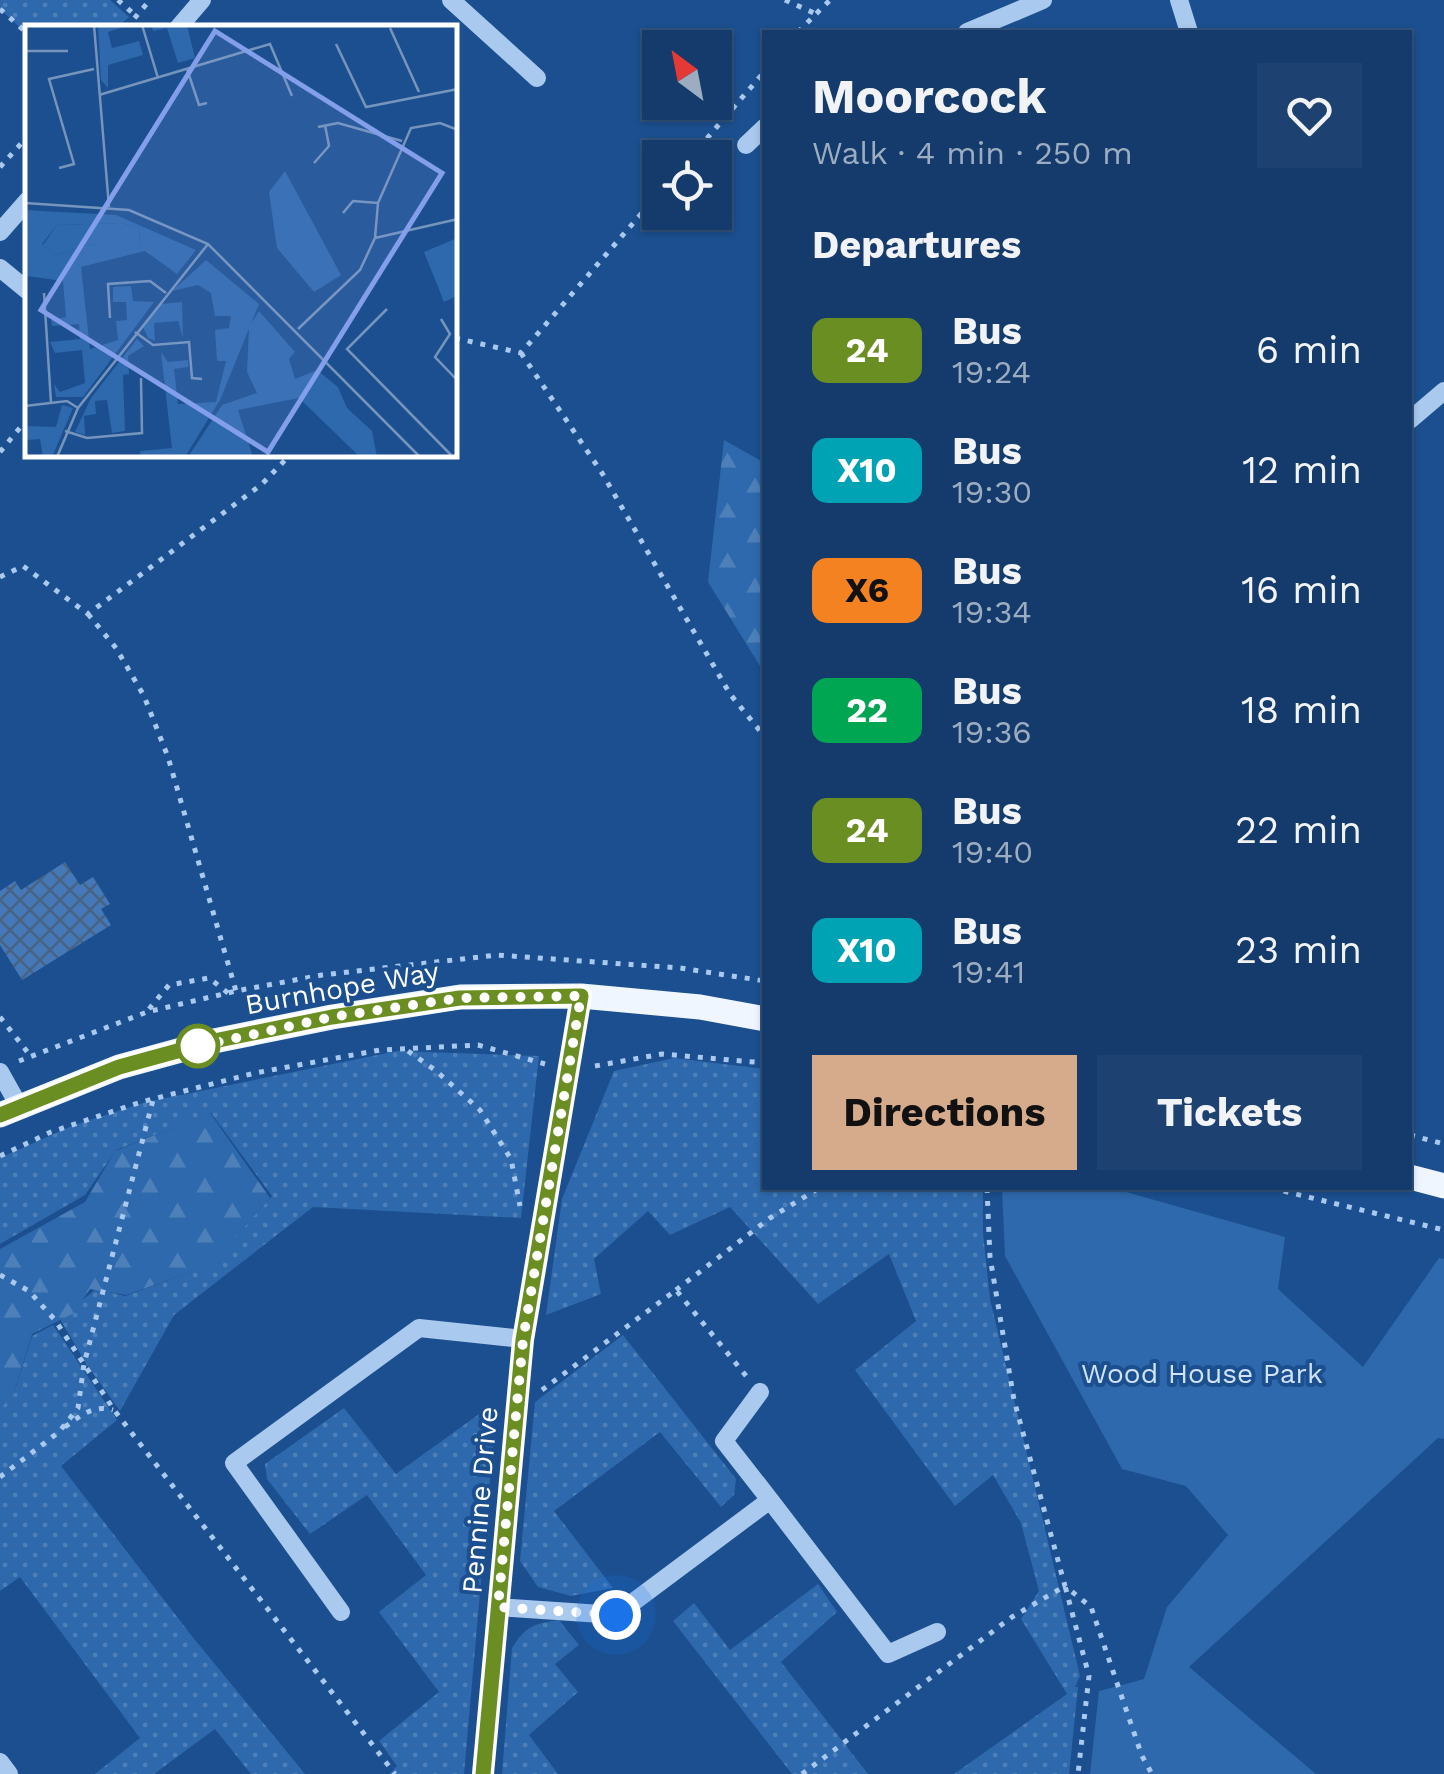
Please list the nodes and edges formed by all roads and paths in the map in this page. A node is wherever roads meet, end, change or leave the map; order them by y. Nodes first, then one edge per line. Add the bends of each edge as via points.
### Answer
1 (118, 0) edge
2 (150, 0) edge
3 (202, 0) edge
4 (450, 0) edge
5 (785, 0) edge
6 (830, 0) edge
7 (1043, 0) edge
8 (1179, 0) edge
9 (0, 9) edge
10 (816, 14) junction
11 (136, 16) junction
12 (128, 25) edge
13 (181, 25) edge
14 (800, 30) edge
15 (972, 30) edge
16 (1188, 30) edge
17 (25, 31) edge
18 (762, 74) edge
19 (537, 78) dead end
20 (762, 129) edge
21 (25, 139) edge
22 (706, 140) edge
23 (746, 145) dead end
24 (0, 167) edge
25 (25, 203) edge
26 (642, 213) edge
27 (0, 232) edge
28 (0, 268) edge
29 (25, 289) edge
30 (458, 339) edge
31 (522, 353) junction
32 (1444, 391) edge
33 (1412, 418) edge
34 (25, 422) edge
35 (0, 452) edge
36 (287, 458) edge
37 (0, 577) edge
38 (88, 614) junction
39 (762, 733) edge
40 (322, 975) dead end
41 (236, 991) junction
42 (228, 994) junction
43 (581, 996) junction
44 (147, 1012) junction
45 (0, 1017) edge
46 (762, 1018) edge
47 (406, 1050) dead end
48 (338, 1058) dead end
49 (0, 1072) edge
50 (153, 1100) junction
51 (9, 1110) edge
52 (1412, 1136) edge
53 (1444, 1144) edge
54 (0, 1156) edge
55 (1412, 1178) edge
56 (1444, 1186) edge
57 (816, 1190) edge
58 (988, 1190) edge
59 (1279, 1190) edge
60 (522, 1216) dead end
61 (1444, 1230) edge
62 (0, 1275) edge
63 (676, 1290) junction
64 (523, 1340) junction
65 (84, 1364) junction
66 (760, 1392) joint
67 (114, 1410) junction
68 (516, 1410) junction
69 (59, 1432) junction
70 (0, 1477) edge
71 (770, 1500) junction
72 (1065, 1586) junction
73 (498, 1607) junction
74 (342, 1612) dead end
75 (938, 1632) dead end
76 (0, 1762) edge
77 (9, 1774) edge
78 (395, 1774) edge
79 (483, 1774) edge
80 (802, 1774) edge
81 (1078, 1774) edge
82 (1152, 1774) edge

1 - 11 path
2 - 11 path
3 - 13 street
4 - 19 street
5 - 10 path
6 - 10 path
7 - 15 street
8 - 16 street
9 - 17 path
10 - 14 path
11 - 12 path
18 - 22 path
20 - 23 street
21 - 24 path
25 - 27 street
26 - 31 path
28 - 29 street
30 - 31 path
31 - 39 path via 602,473 730,694
32 - 33 street
34 - 35 path
36 - 38 path
37 - 38 path via 23,566
38 - 41 path via 144,696 168,756
40 - 41 path
41 - 42 path
42 - 44 path
42 - 44 path via 208,978 169,985
43 - 46 main road, Burnhope Way
43 - 51 main road, Burnhope Way via 460,998 316,1020 119,1067
43 - 64 street, Pennine Drive
44 - 45 path via 30,1055
47 - 60 path via 480,1110 511,1159
48 - 50 path
49 - 51 street
50 - 54 path via 51,1132
50 - 65 path
52 - 53 path
55 - 56 main road
57 - 63 path
58 - 72 path via 990,1257 1014,1400
59 - 61 path
62 - 65 path via 29,1290
63 - 66 path
63 - 68 path
64 - 68 street, Pennine Drive
64 - 74 street via 419,1328 234,1463
65 - 67 path
65 - 69 path via 78,1408
66 - 71 street via 724,1440
67 - 69 path via 85,1412
67 - 78 path
68 - 73 street, Pennine Drive
69 - 70 path
71 - 73 street via 616,1615
71 - 75 street via 888,1654
72 - 80 path via 1012,1617
72 - 81 path via 1090,1676
72 - 82 path via 1092,1607
73 - 79 street, Pennine Drive
76 - 77 street

